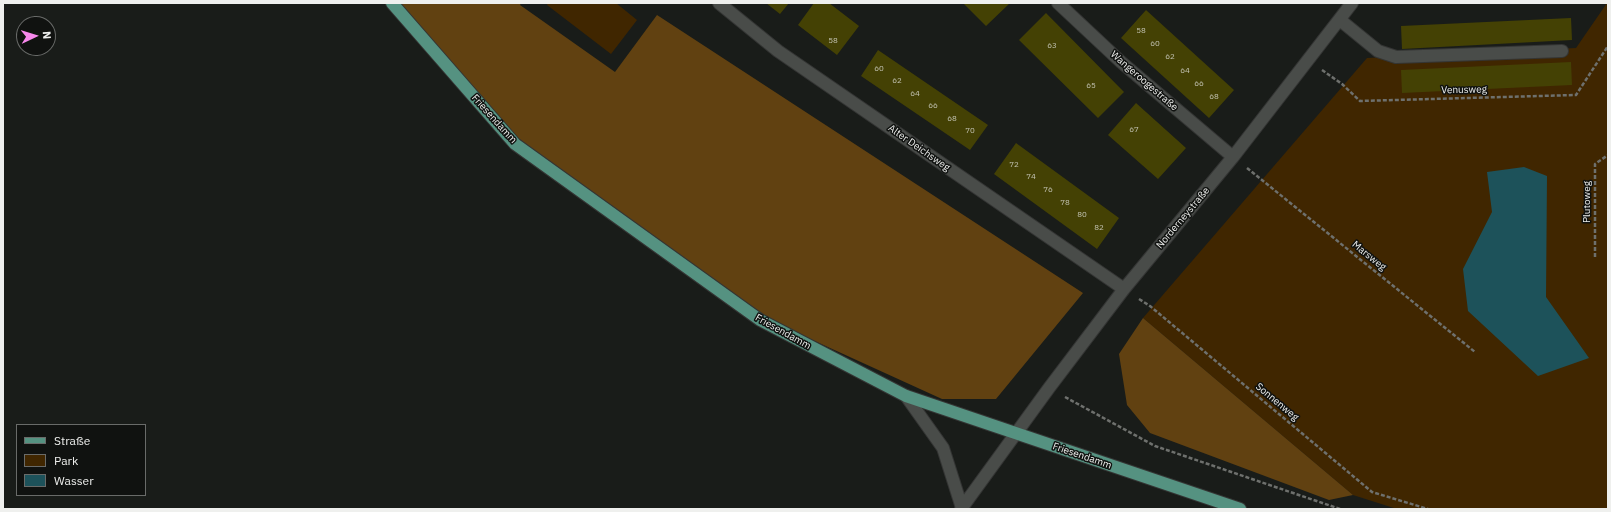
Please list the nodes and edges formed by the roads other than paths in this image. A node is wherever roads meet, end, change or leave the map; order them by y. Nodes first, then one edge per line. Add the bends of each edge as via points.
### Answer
1 (392, 3) edge
2 (719, 3) edge
3 (1058, 3) edge
4 (1352, 3) edge
5 (1340, 20) junction
6 (1562, 51) dead end
7 (1233, 157) junction
8 (1124, 289) junction
9 (906, 396) junction
10 (1016, 434) junction
11 (962, 508) edge
12 (1240, 509) edge

1 - 9 main road, Friesendamm via 516,144 760,320
2 - 8 street, Alter Deichsweg via 778,51
3 - 7 street, Wangeroogestraße via 1121,62
4 - 5 street, Norderneystraße
5 - 6 street via 1378,51 1396,57
5 - 7 street, Norderneystraße
7 - 8 street, Norderneystraße
8 - 10 street, Norderneystraße
9 - 10 main road, Friesendamm
9 - 11 street via 943,448
10 - 11 street, Norderneystraße
10 - 12 main road, Friesendamm

